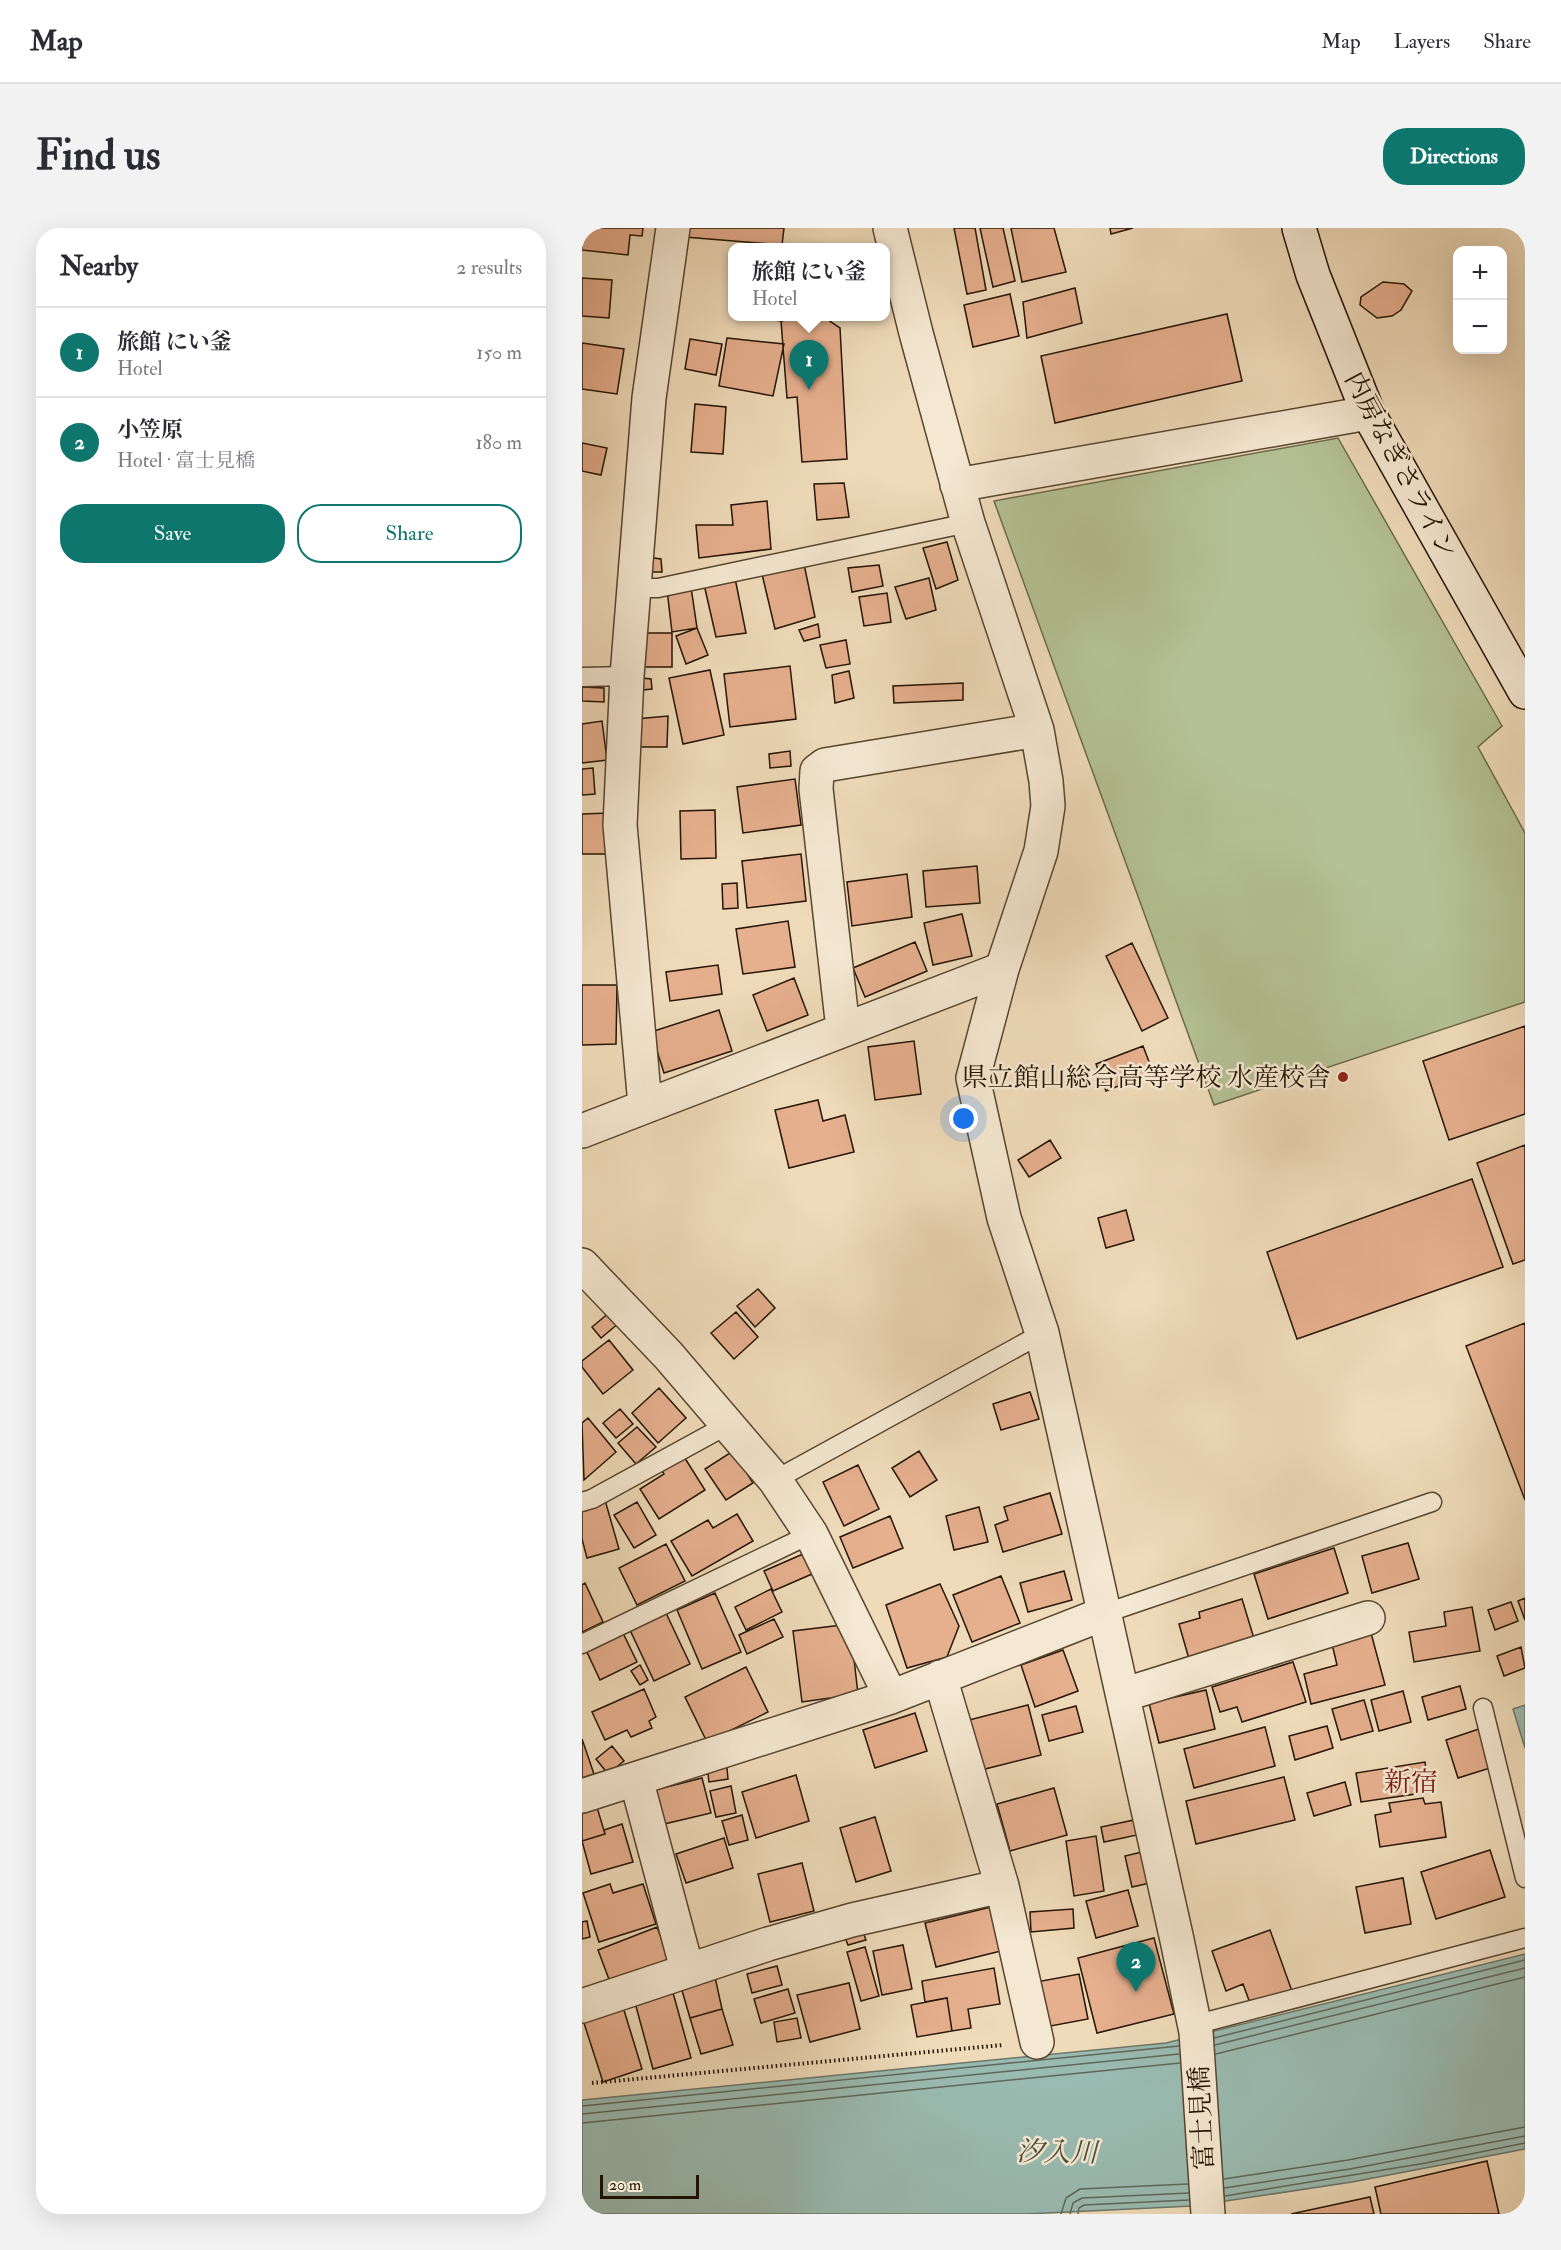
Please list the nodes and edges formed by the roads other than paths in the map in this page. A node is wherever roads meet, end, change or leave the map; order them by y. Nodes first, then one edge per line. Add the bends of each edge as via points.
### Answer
1 (673, 228) edge
2 (890, 228) edge
3 (1299, 228) edge
4 (1368, 413) junction
5 (957, 485) junction
6 (968, 523) junction
7 (633, 588) junction
8 (627, 676) junction
9 (582, 677) edge
10 (1525, 692) edge
11 (1037, 730) junction
12 (1002, 969) junction
13 (843, 1029) junction
14 (645, 1105) junction
15 (582, 1131) edge
16 (582, 1265) edge
17 (1041, 1334) junction
18 (729, 1424) junction
19 (775, 1480) junction
20 (582, 1502) edge
21 (1432, 1502) dead end
22 (811, 1534) junction
23 (1104, 1614) junction
24 (1368, 1618) dead end
25 (582, 1644) edge
26 (940, 1677) junction
27 (1123, 1695) junction
28 (891, 1697) junction
29 (1483, 1708) dead end
30 (636, 1779) junction
31 (582, 1796) edge
32 (1525, 1878) edge
33 (1002, 1886) junction
34 (1525, 1938) edge
35 (687, 1969) junction
36 (582, 2006) edge
37 (1195, 2028) junction
38 (1037, 2042) road end
39 (1207, 2209) edge

1 - 7 street via 649,398
2 - 5 street, 富士見橋
3 - 4 street, 内房なぎさライン via 1312,275
4 - 5 street
4 - 10 street, 内房なぎさライン
5 - 6 street, 富士見橋
6 - 7 lane via 658,588
6 - 11 street, 富士見橋
7 - 8 street
8 - 9 lane
8 - 14 street via 620,825
11 - 12 street, 富士見橋 via 1047,798 1043,840
11 - 13 street via 825,765 817,771
12 - 13 street
12 - 17 street, 富士見橋 via 973,1078 1004,1218
13 - 14 street
14 - 15 street
16 - 18 street
17 - 19 lane
17 - 23 street, 富士見橋
18 - 19 street
18 - 20 lane
19 - 22 street
21 - 23 lane
22 - 25 lane
22 - 28 street
23 - 26 street
23 - 27 street, 富士見橋
24 - 27 street
26 - 28 street
26 - 33 street
27 - 37 street, 富士見橋
28 - 30 street
29 - 32 lane
30 - 31 street
30 - 35 street
33 - 35 street via 852,1920
33 - 38 street
34 - 37 lane
35 - 36 street
37 - 39 street, 富士見橋

